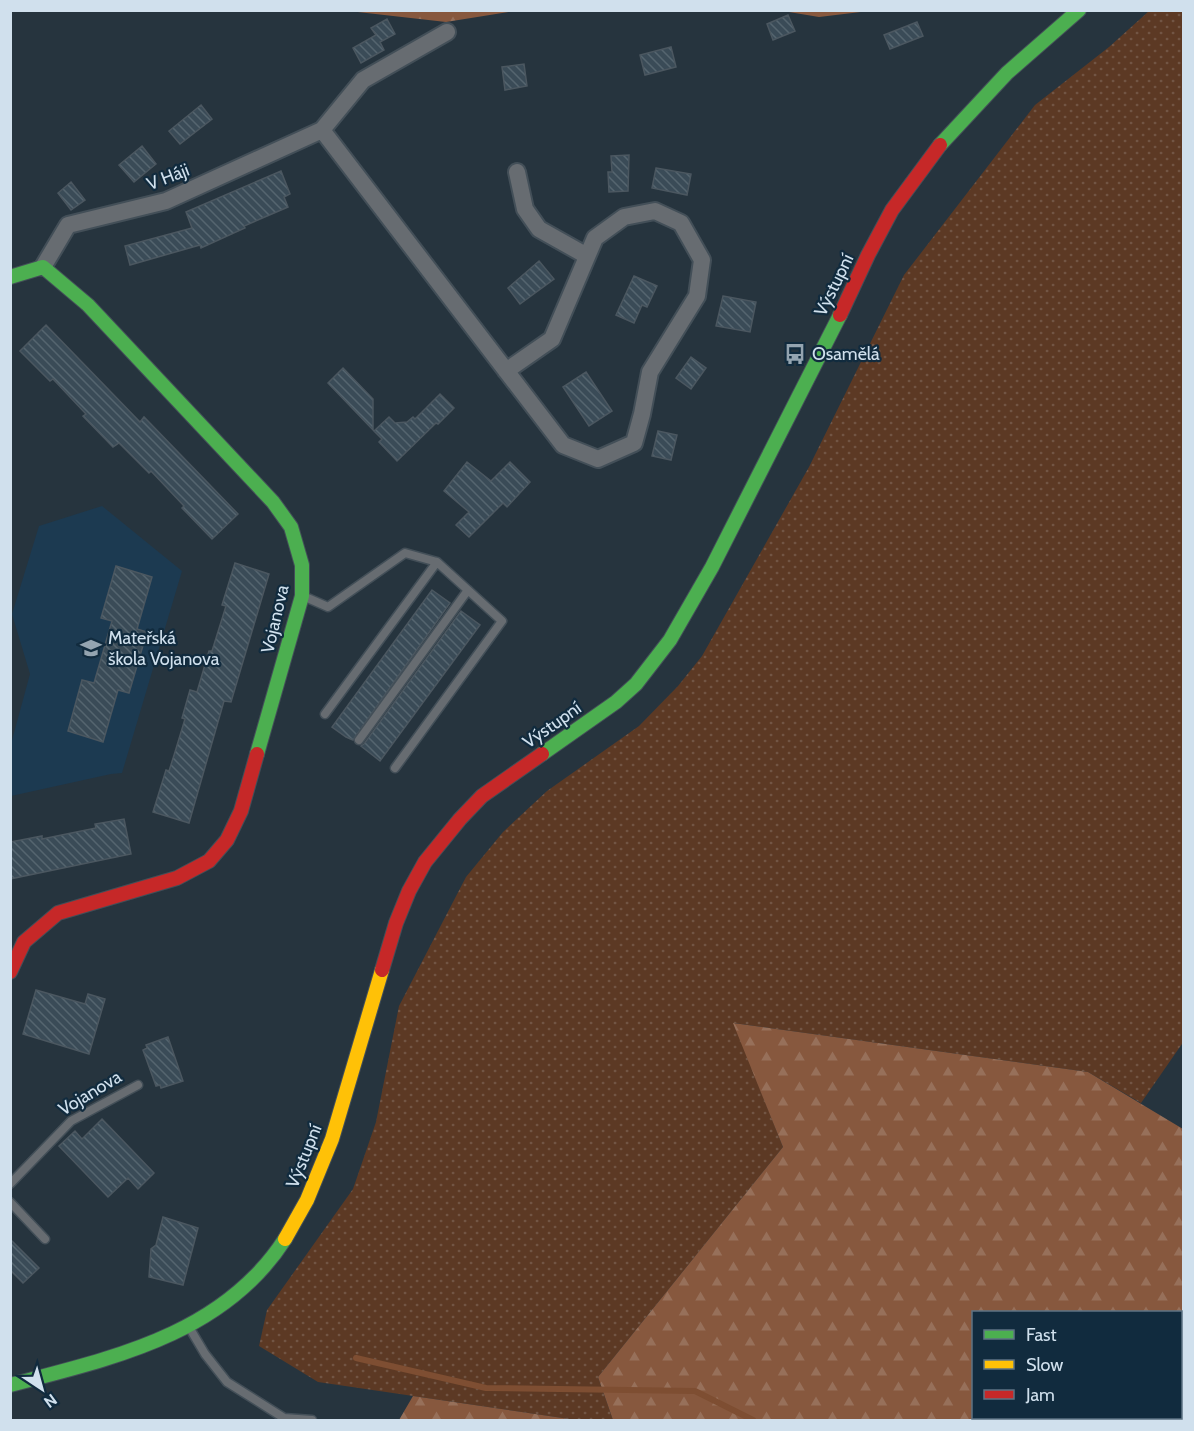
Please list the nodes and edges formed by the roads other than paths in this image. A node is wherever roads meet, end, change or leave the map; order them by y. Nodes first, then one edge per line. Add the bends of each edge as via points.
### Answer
1 (1079, 10) edge
2 (447, 32) dead end
3 (322, 130) junction
4 (517, 172) dead end
5 (587, 256) junction
6 (43, 267) junction
7 (10, 277) edge
8 (506, 371) junction
9 (437, 562) junction
10 (468, 590) junction
11 (302, 596) junction
12 (325, 714) dead end
13 (359, 740) dead end
14 (395, 768) dead end
15 (10, 972) edge
16 (138, 1085) dead end
17 (10, 1184) edge
18 (10, 1202) edge
19 (45, 1239) dead end
20 (189, 1326) junction
21 (10, 1385) edge
22 (312, 1420) edge

1 - 20 street, Výstupní via 953,130 900,198 774,447 661,654 635,687 482,796 425,862 396,923 332,1139 311,1191 274,1255 253,1279
2 - 3 street, V Háji via 363,80
3 - 6 street, V Háji via 166,201 68,225
3 - 8 street
4 - 5 street via 525,209 539,229
5 - 8 street via 552,339
5 - 8 street via 595,238 624,217 655,211 681,223 702,260 697,296 650,372 634,443 598,459 562,445
6 - 7 street
6 - 11 street, Vojanova via 88,305 273,502 291,527 302,565
9 - 10 lane
9 - 11 lane via 405,553 328,608
9 - 12 lane
10 - 13 lane
10 - 14 lane via 502,621
11 - 15 street, Vojanova via 241,811 227,840 209,861 177,878 58,913 24,942
16 - 17 lane, Vojanova via 71,1121
18 - 19 lane
20 - 21 street, Výstupní via 130,1352
20 - 22 lane via 227,1383 284,1418

